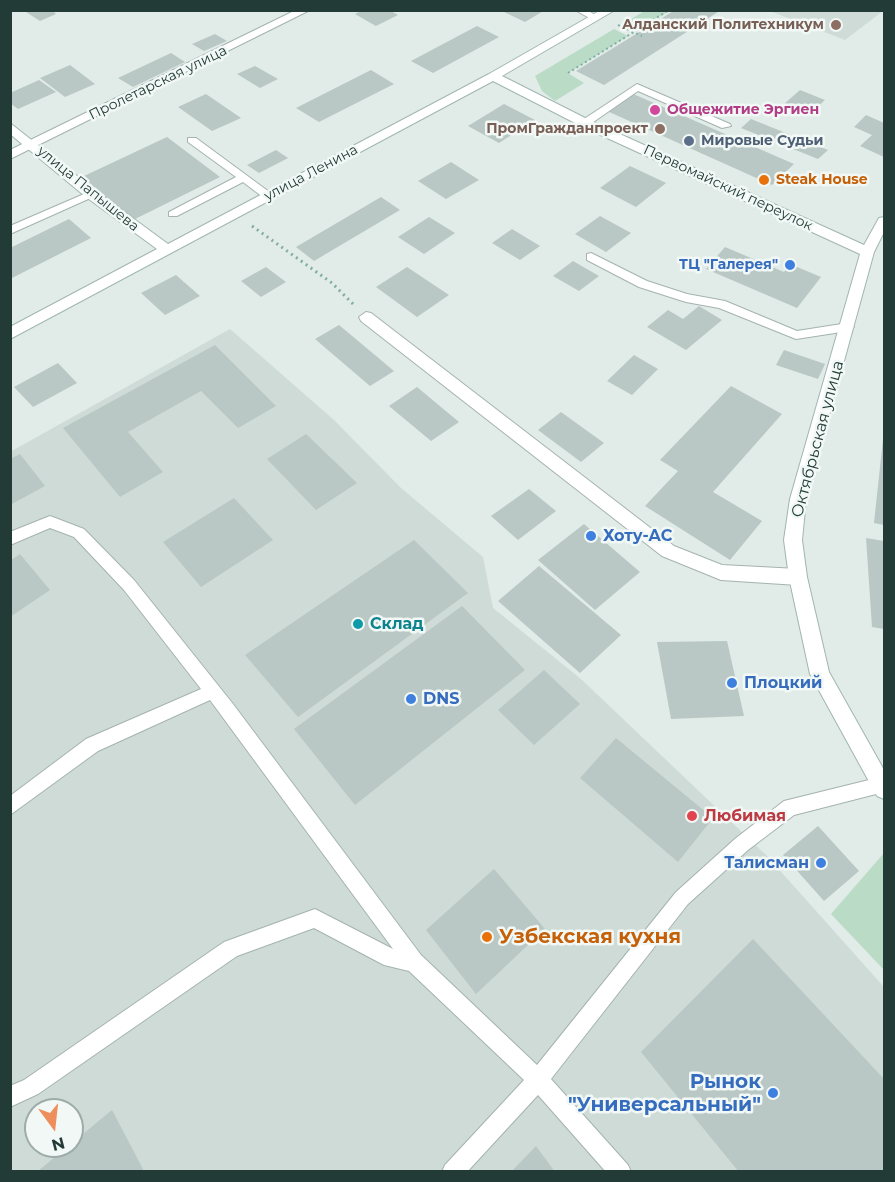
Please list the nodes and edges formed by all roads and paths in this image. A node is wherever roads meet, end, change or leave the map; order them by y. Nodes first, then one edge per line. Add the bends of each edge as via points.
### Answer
1 (305, 10) edge
2 (579, 10) edge
3 (610, 10) edge
4 (669, 10) edge
5 (596, 18) junction
6 (568, 74) dead end
7 (493, 76) junction
8 (585, 123) junction
9 (10, 126) edge
10 (726, 126) dead end
11 (192, 140) dead end
12 (34, 145) junction
13 (10, 155) edge
14 (243, 178) junction
15 (91, 194) junction
16 (268, 196) junction
17 (234, 213) junction
18 (173, 214) dead end
19 (885, 221) edge
20 (10, 231) edge
21 (167, 250) junction
22 (867, 252) junction
23 (591, 257) dead end
24 (366, 317) joint
25 (848, 327) junction
26 (10, 334) edge
27 (10, 539) edge
28 (798, 577) junction
29 (213, 691) junction
30 (883, 787) edge
31 (10, 807) edge
32 (414, 962) junction
33 (538, 1080) junction
34 (10, 1097) edge
35 (452, 1172) edge
36 (621, 1172) edge

1 - 12 main road, Пролетарская улица
2 - 5 lane
3 - 5 main road, улица Ленина
4 - 6 path
5 - 7 main road, улица Ленина
7 - 8 main road, Первомайский переулок
7 - 16 main road, улица Ленина
8 - 10 lane via 637,87
8 - 22 main road, Первомайский переулок
9 - 12 main road, улица Папышева
11 - 14 lane
12 - 13 main road, Пролетарская улица
12 - 15 main road, улица Папышева
14 - 16 lane
14 - 18 lane
15 - 20 lane
15 - 21 main road, улица Папышева
16 - 17 main road, улица Ленина
17 - 21 main road, улица Ленина
17 - 24 path via 332,283
19 - 22 main road, Октябрьская улица
21 - 26 main road, улица Ленина
22 - 25 main road, Октябрьская улица
23 - 25 lane via 643,284 721,304 796,335
24 - 28 main road via 668,551 721,572
25 - 28 main road, Октябрьская улица via 798,499 793,540
27 - 29 lane via 50,522 79,533 129,585
28 - 30 main road, Октябрьская улица via 820,674
29 - 31 lane via 92,745
29 - 32 lane
30 - 33 lane via 790,807 742,844 682,898
32 - 33 lane
32 - 34 lane via 391,958 315,918 231,950 31,1087
33 - 35 lane
33 - 36 lane

